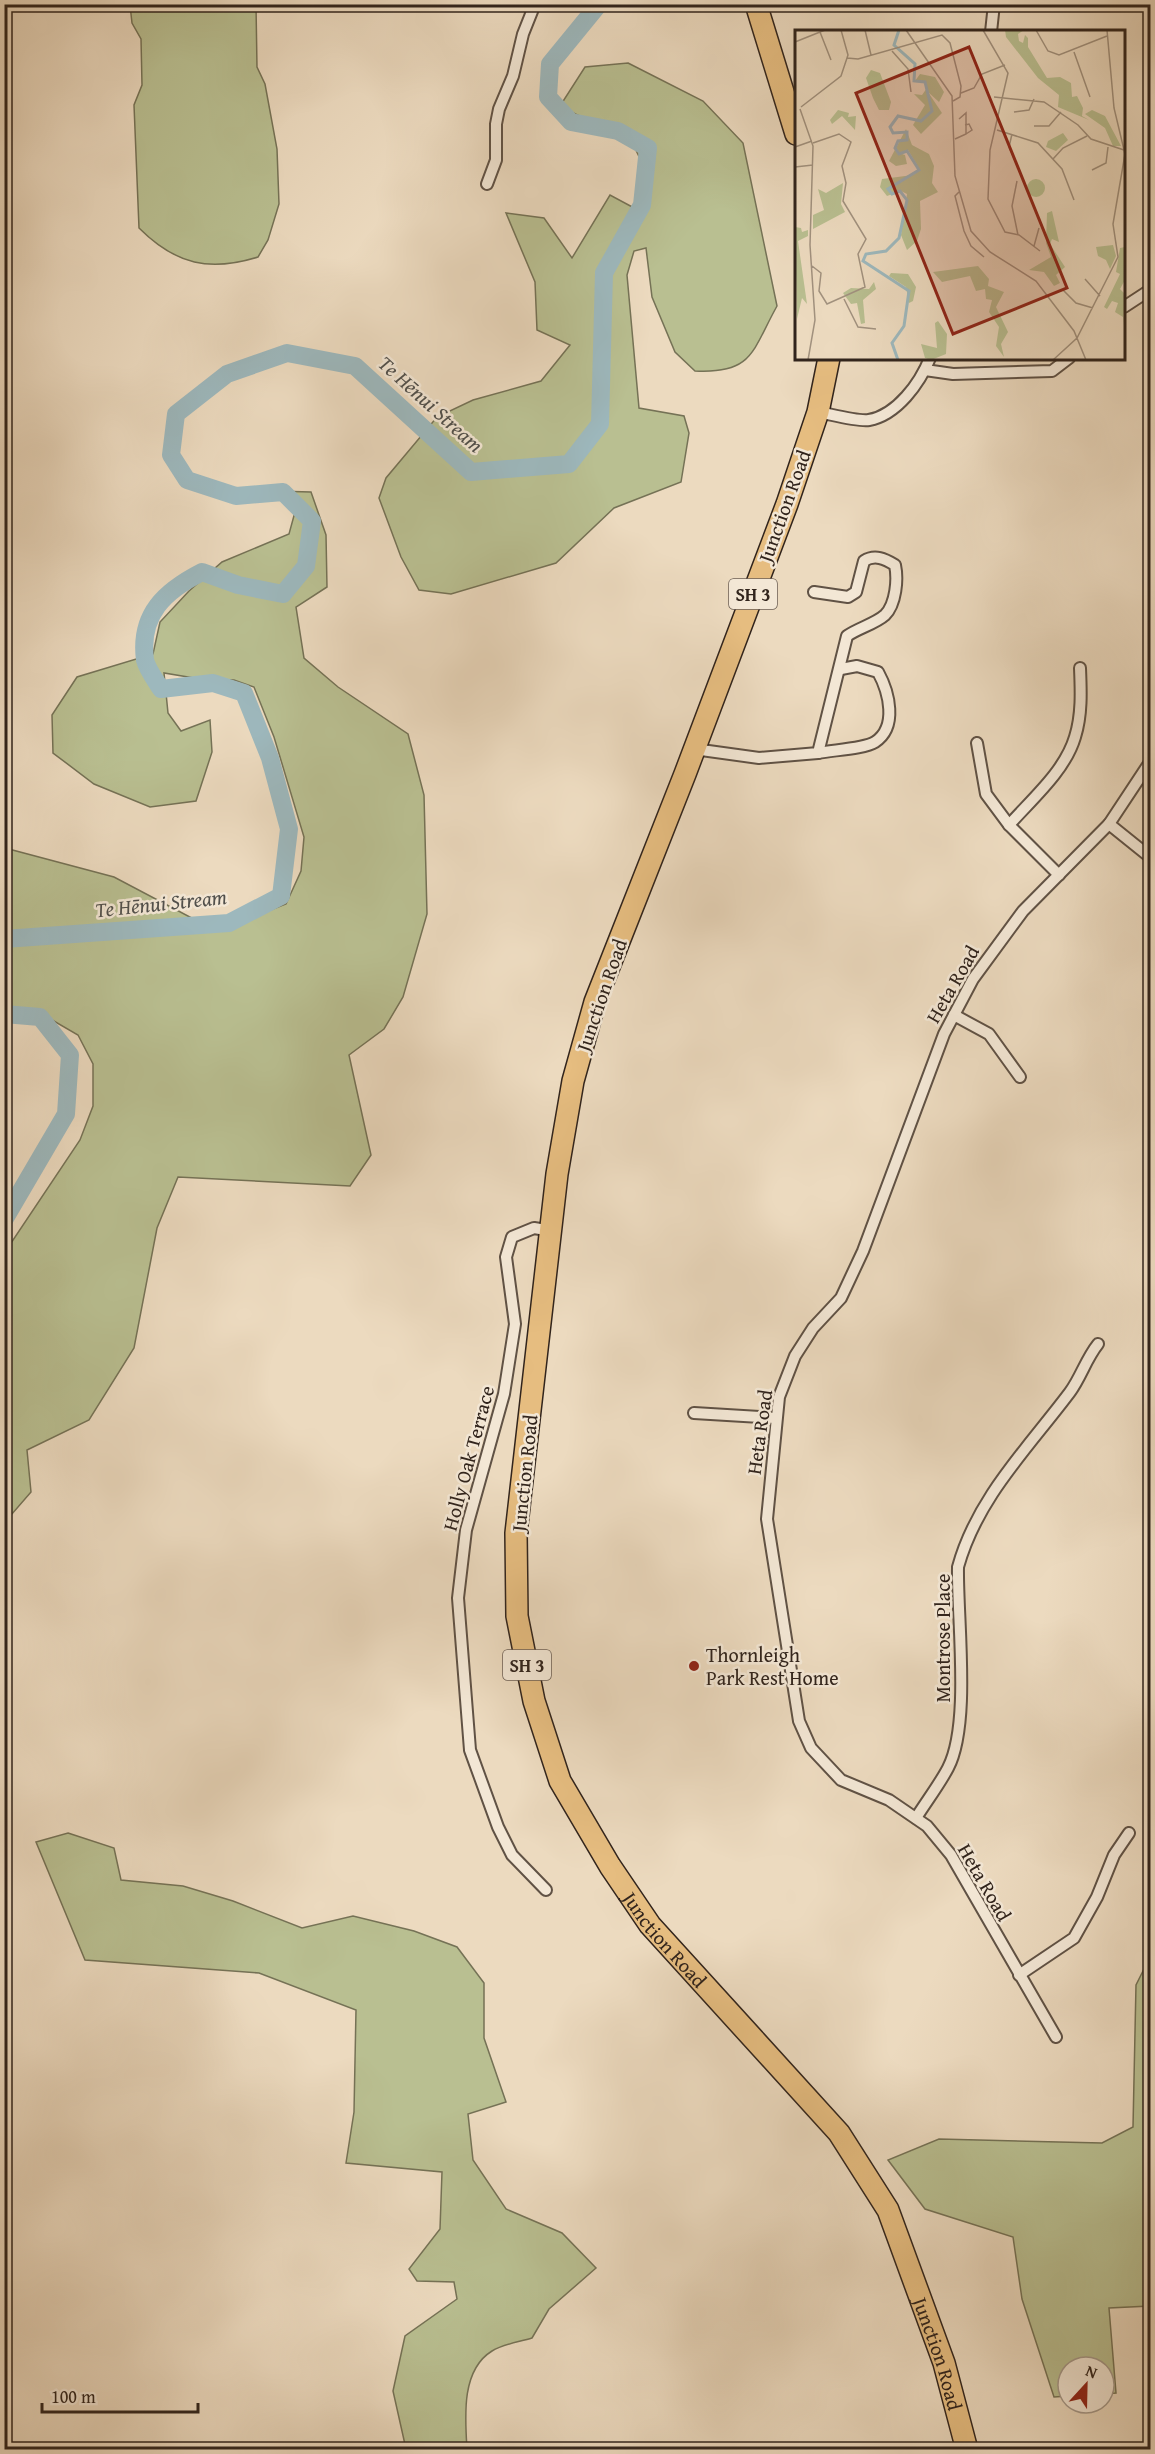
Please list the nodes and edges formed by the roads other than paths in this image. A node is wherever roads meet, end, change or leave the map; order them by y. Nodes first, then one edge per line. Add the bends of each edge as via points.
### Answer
1 (535, 4) edge
2 (756, 4) edge
3 (994, 4) edge
4 (991, 30) edge
5 (795, 131) edge
6 (487, 184) dead end
7 (1150, 290) edge
8 (1125, 306) edge
9 (829, 360) edge
10 (929, 360) edge
11 (1066, 360) edge
12 (925, 370) junction
13 (818, 412) junction
14 (814, 592) dead end
15 (1080, 668) dead end
16 (841, 669) junction
17 (977, 743) dead end
18 (694, 750) junction
19 (818, 753) junction
20 (1150, 762) edge
21 (1109, 824) junction
22 (1009, 825) junction
23 (1150, 856) edge
24 (1059, 876) junction
25 (954, 1015) junction
26 (1020, 1077) dead end
27 (552, 1231) junction
28 (1098, 1344) dead end
29 (694, 1413) dead end
30 (776, 1418) junction
31 (916, 1818) junction
32 (1129, 1833) dead end
33 (546, 1890) dead end
34 (1019, 1976) junction
35 (1056, 2037) dead end
36 (967, 2450) edge

1 - 6 street via 513,76 498,109 496,160
2 - 5 highway
3 - 4 street
7 - 8 street
9 - 13 highway, SH 3
10 - 12 street
11 - 12 street via 1052,371 953,374
12 - 13 street via 898,406 868,421
13 - 18 highway, Junction Road / SH 3
14 - 16 street via 848,597 856,592 864,561 870,557 895,565 892,604 885,615 848,636
15 - 22 street via 1081,708 1072,746 1064,762
16 - 19 street
16 - 19 street via 857,666 878,672 890,701 884,734 873,743
17 - 22 street via 986,794
18 - 19 street via 759,758
18 - 27 highway, Junction Road / SH 3 via 595,1002 573,1081
20 - 21 street, Heta Road
21 - 23 street
21 - 24 street, Heta Road
22 - 24 street
24 - 25 street, Heta Road via 1006,932 973,979
25 - 26 street via 990,1034
25 - 30 street, Heta Road via 862,1251 841,1298 813,1328 795,1356 778,1397
27 - 33 street, Holly Oak Terrace via 534,1228 512,1237 507,1257 515,1324 504,1394 465,1530 458,1598 470,1749 512,1855
27 - 36 highway, Junction Road / SH 3 via 516,1533 517,1616 534,1701 560,1781 650,1925 839,2133 888,2210 944,2363
28 - 31 street, Montrose Place via 1071,1390 977,1516 964,1546 958,1567 961,1708 957,1731 949,1766
29 - 30 street
30 - 31 street, Heta Road via 767,1519 800,1721 811,1748 841,1780 889,1800
31 - 34 street, Heta Road via 951,1855
32 - 34 street via 1114,1855 1074,1938
34 - 35 street, Heta Road

